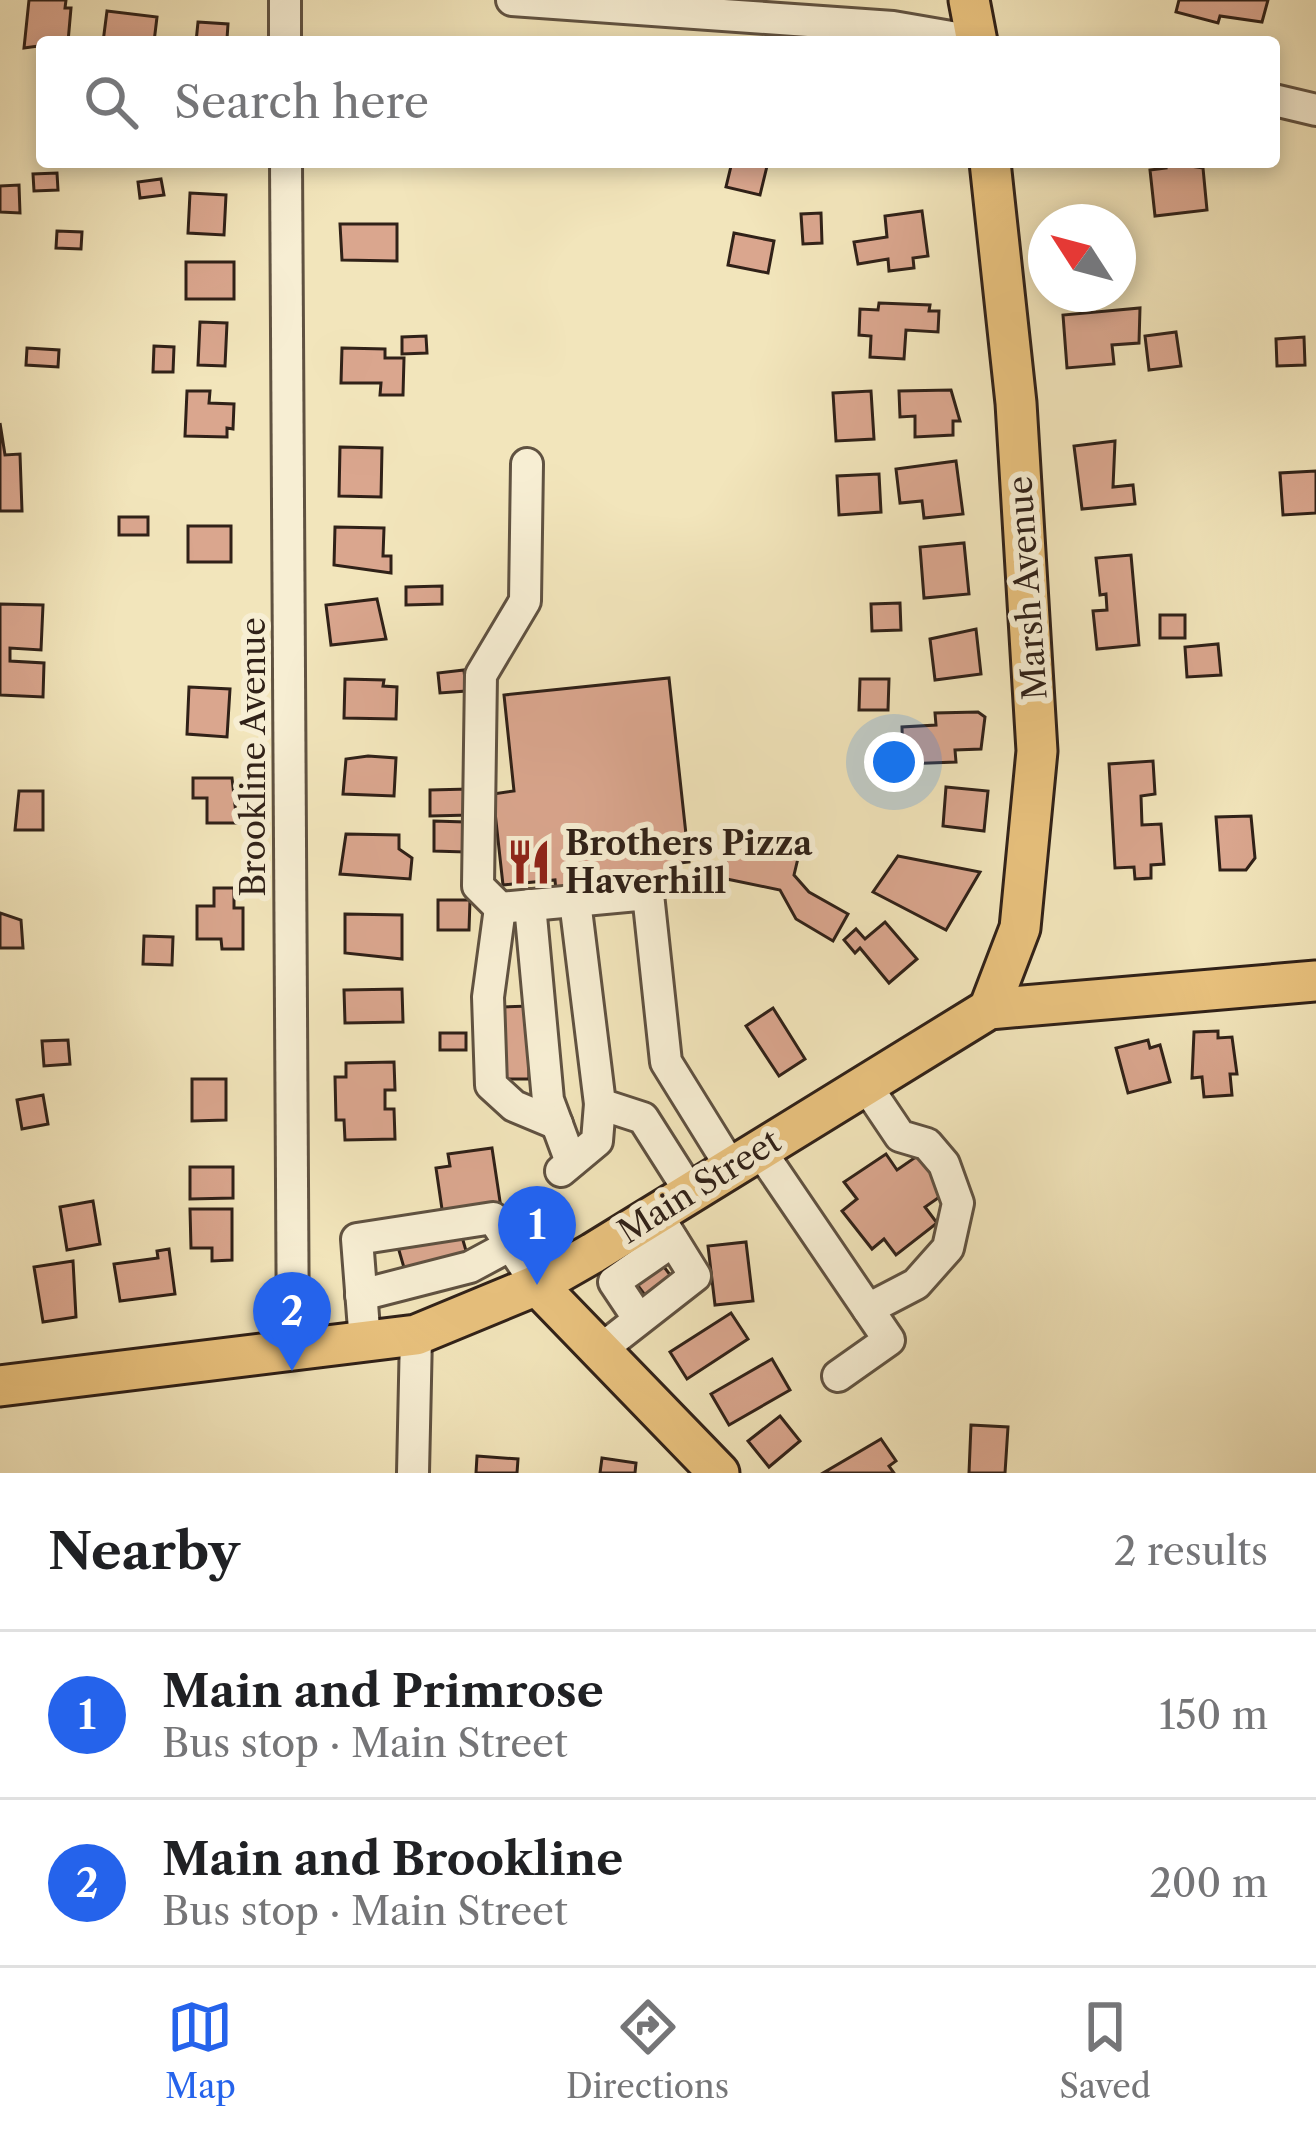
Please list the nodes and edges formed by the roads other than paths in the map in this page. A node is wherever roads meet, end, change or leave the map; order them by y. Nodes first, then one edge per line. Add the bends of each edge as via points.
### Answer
1 (285, 0) edge
2 (512, 0) edge
3 (969, 0) edge
4 (285, 36) edge
5 (941, 36) edge
6 (977, 36) edge
7 (1280, 101) edge
8 (1316, 110) edge
9 (286, 168) edge
10 (991, 168) edge
11 (527, 464) dead end
12 (575, 901) junction
13 (515, 907) junction
14 (1316, 981) edge
15 (989, 1009) junction
16 (865, 1084) junction
17 (600, 1104) junction
18 (557, 1124) junction
19 (745, 1158) junction
20 (690, 1192) junction
21 (665, 1227) junction
22 (511, 1245) junction
23 (537, 1285) junction
24 (362, 1295) junction
25 (868, 1309) junction
26 (638, 1318) junction
27 (416, 1335) junction
28 (365, 1342) junction
29 (599, 1351) junction
30 (293, 1352) junction
31 (838, 1376) dead end
32 (0, 1387) edge
33 (413, 1473) edge
34 (719, 1473) edge

1 - 4 street
2 - 5 street
3 - 6 main road
7 - 8 street
9 - 30 street, Brookline Avenue
10 - 15 main road, Marsh Avenue via 1016,403 1037,751 1020,928
11 - 13 street via 525,602 481,675 478,886
12 - 13 street
12 - 17 street
12 - 19 street via 648,894 666,1062
13 - 18 street
13 - 18 street via 488,997 491,1085 514,1106
14 - 15 main road, Main Street
15 - 16 main road, Main Street
16 - 19 main road, Main Street
16 - 25 street via 900,1136 927,1144 944,1165 958,1203 948,1248 916,1284
17 - 18 street via 597,1141 564,1168
17 - 20 street via 643,1118
19 - 20 main road, Main Street
19 - 25 street
20 - 21 main road, Main Street
21 - 23 main road, Main Street
21 - 26 street via 614,1282
21 - 26 street via 695,1276
22 - 23 street
22 - 24 street via 470,1267
22 - 24 street via 493,1218 357,1238
23 - 27 main road, Main Street
23 - 29 main road
24 - 28 street
25 - 31 street via 890,1340
26 - 29 street
27 - 28 main road, Main Street
27 - 33 street
28 - 30 main road, Main Street
29 - 34 main road
30 - 32 main road, Main Street

